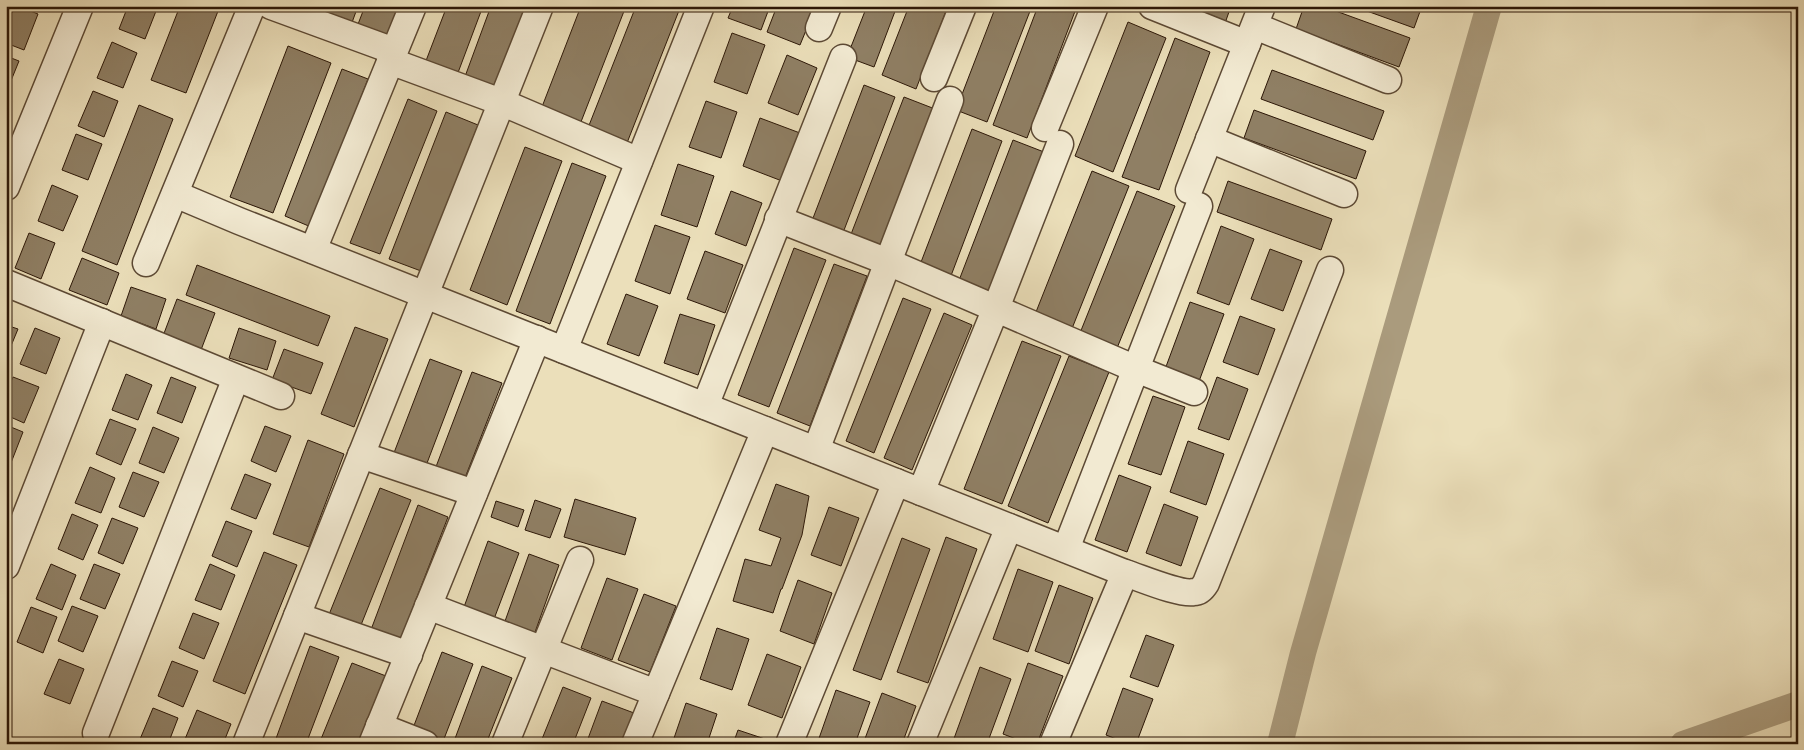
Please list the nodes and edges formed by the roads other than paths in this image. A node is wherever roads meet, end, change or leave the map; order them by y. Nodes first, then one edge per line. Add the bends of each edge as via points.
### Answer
1 (80, 6) edge
2 (252, 6) edge
3 (272, 6) edge
4 (413, 6) edge
5 (540, 6) edge
6 (700, 6) edge
7 (963, 6) edge
8 (1095, 6) edge
9 (1152, 6) edge
10 (1255, 25) edge
11 (392, 56) junction
12 (842, 58) dead end
13 (934, 78) dead end
14 (1388, 80) dead end
15 (950, 100) dead end
16 (501, 102) junction
17 (1209, 139) junction
18 (639, 160) junction
19 (6, 187) edge
20 (175, 194) junction
21 (1344, 194) dead end
22 (778, 219) junction
23 (313, 250) junction
24 (146, 262) dead end
25 (888, 262) junction
26 (1330, 270) dead end
27 (6, 283) edge
28 (425, 294) junction
29 (996, 308) junction
30 (102, 322) junction
31 (537, 339) junction
32 (564, 350) junction
33 (1136, 369) junction
34 (236, 378) junction
35 (1194, 392) dead end
36 (281, 396) dead end
37 (705, 406) junction
38 (765, 430) junction
39 (816, 450) junction
40 (361, 455) junction
41 (896, 482) junction
42 (921, 492) junction
43 (474, 493) junction
44 (1009, 527) junction
45 (1066, 550) junction
46 (580, 560) dead end
47 (6, 566) edge
48 (1125, 573) junction
49 (428, 606) junction
50 (297, 616) junction
51 (543, 650) junction
52 (408, 655) junction
53 (656, 693) junction
54 (96, 733) dead end
55 (376, 735) edge
56 (246, 744) edge
57 (425, 744) edge
58 (505, 744) edge
59 (635, 744) edge
60 (789, 744) edge
61 (920, 744) edge
62 (1053, 744) edge

1 - 19 street
2 - 20 street
3 - 11 street
4 - 11 street
5 - 16 street
6 - 18 street
7 - 13 street
8 - 29 street
9 - 10 street
10 - 14 street
10 - 17 street
11 - 16 street
11 - 23 street
12 - 22 street
15 - 25 street
16 - 18 street
16 - 28 street
17 - 21 street
17 - 33 street via 1194,198
18 - 32 street
20 - 23 street
20 - 24 street
22 - 25 street
22 - 37 street
23 - 28 street
25 - 29 street
25 - 39 street
26 - 48 street via 1206,583 1193,593
27 - 30 street
28 - 31 street
28 - 40 street
29 - 33 street
29 - 42 street
30 - 34 street
30 - 47 street
31 - 32 street
31 - 43 street
32 - 37 street
33 - 35 street
33 - 45 street
34 - 36 street
34 - 54 street
37 - 38 street
38 - 39 street
38 - 53 street
39 - 41 street
40 - 43 street
40 - 50 street
41 - 42 street
41 - 60 street
42 - 44 street
43 - 49 street
44 - 45 street
44 - 61 street
45 - 48 street
46 - 51 street
48 - 62 street
49 - 51 street
49 - 52 street
50 - 52 street
50 - 56 street
51 - 53 street
51 - 58 street
52 - 55 street
53 - 59 street
55 - 57 street

